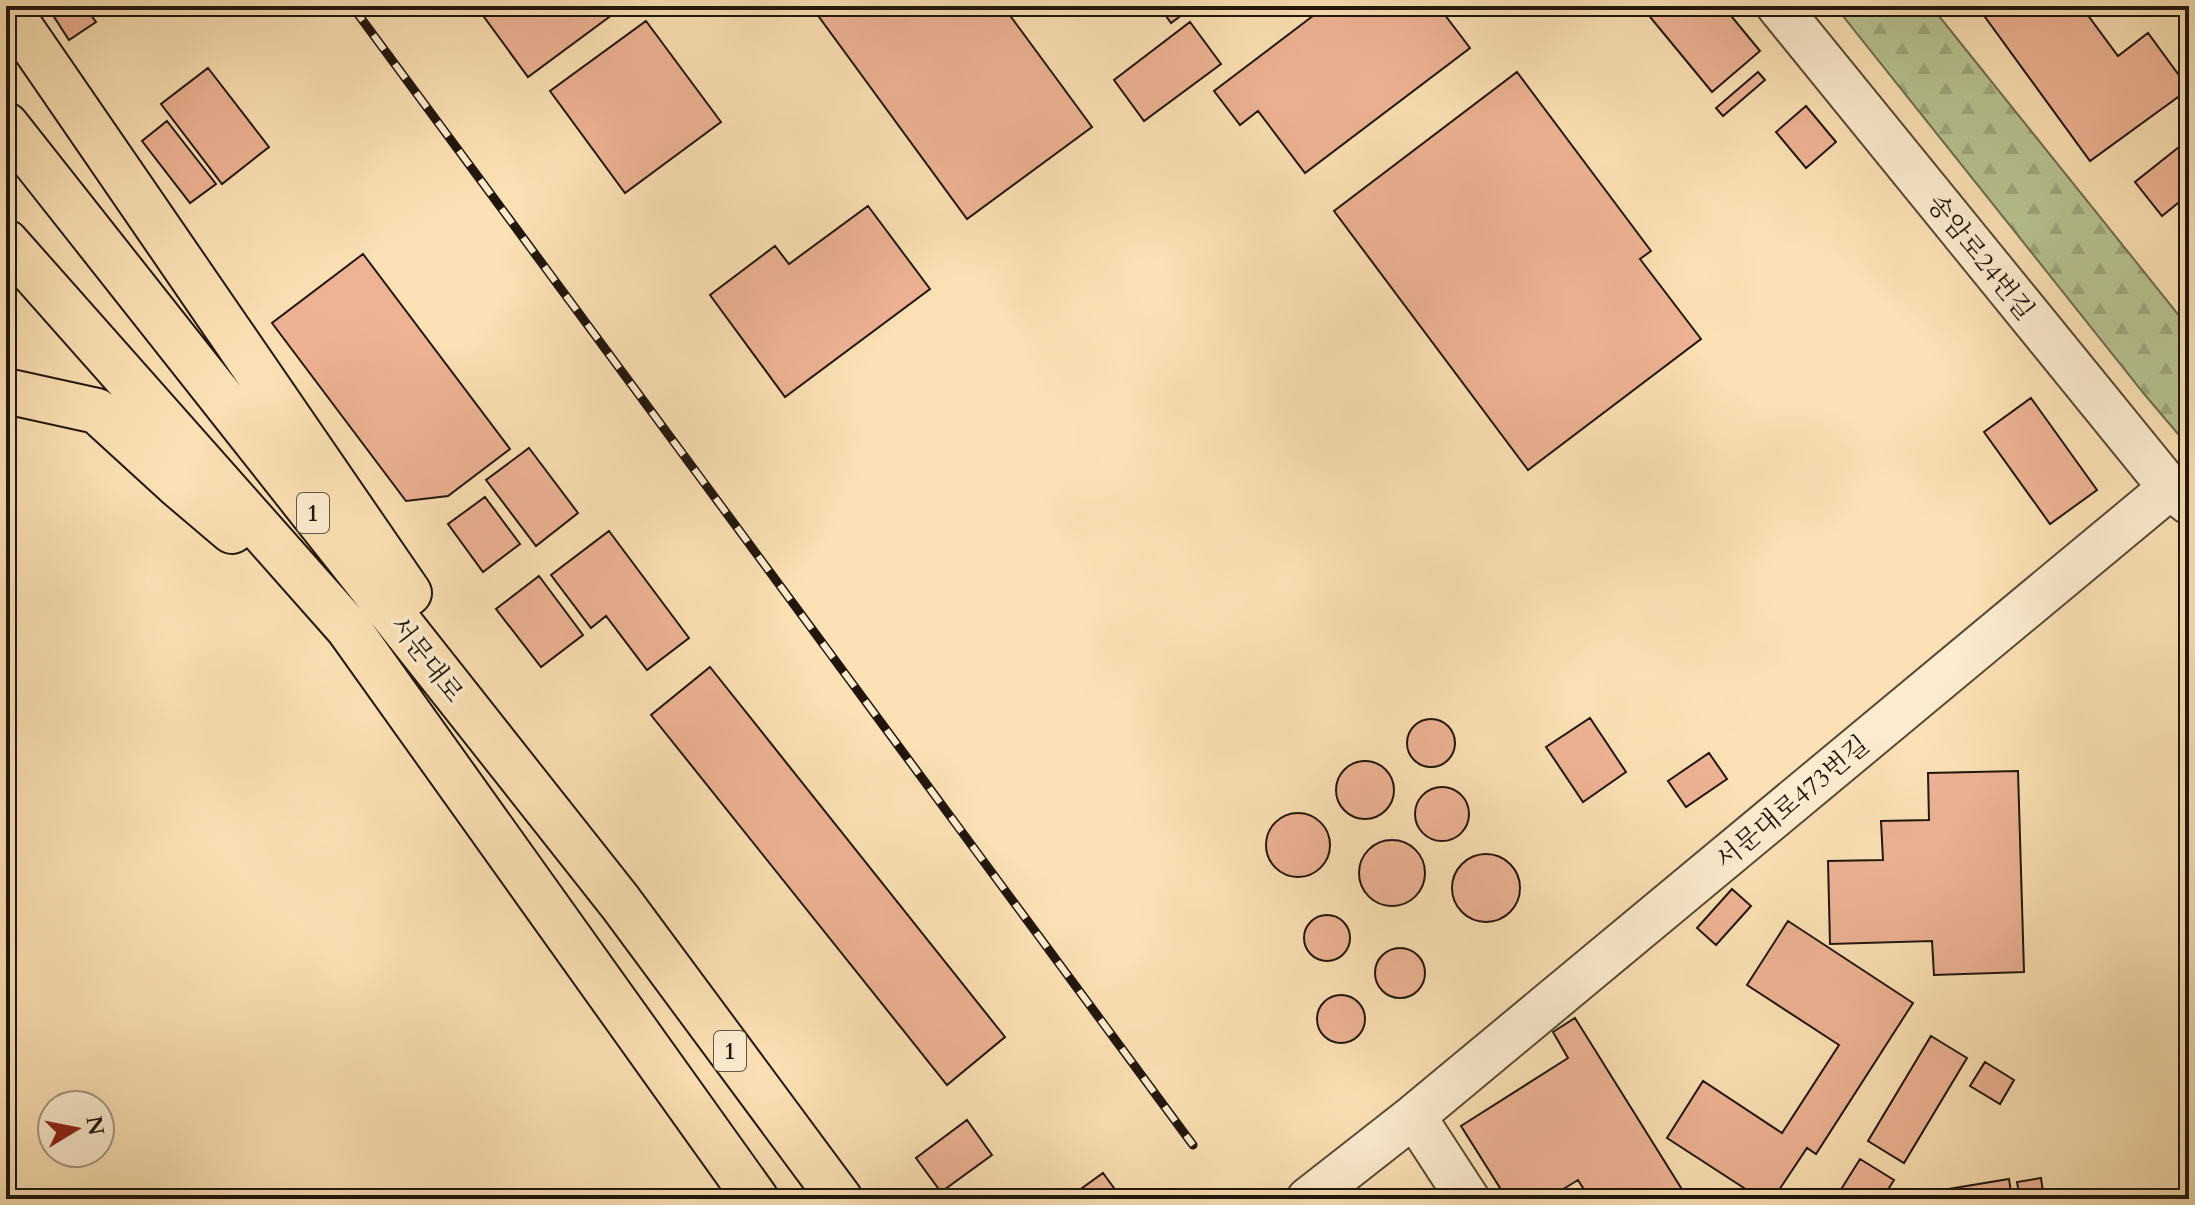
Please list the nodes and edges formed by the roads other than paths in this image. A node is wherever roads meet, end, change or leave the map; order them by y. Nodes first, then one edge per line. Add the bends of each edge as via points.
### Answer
1 (6, 6) edge
2 (1778, 6) edge
3 (6, 125) edge
4 (6, 242) edge
5 (6, 391) edge
6 (2179, 496) edge
7 (348, 628) junction
8 (620, 902) junction
9 (1414, 1116) junction
10 (756, 1199) edge
11 (840, 1199) edge
12 (1308, 1199) edge
13 (1468, 1199) edge

1 - 8 main road
2 - 6 street, 송암로24번길
3 - 8 main road, 서문대로 / 1
4 - 7 main road, 서문대로 / 1
5 - 7 main road via 97,411
6 - 9 street, 서문대로473번길
7 - 10 main road, 서문대로 / 1
8 - 11 main road, 서문대로 / 1
9 - 12 street, 서문대로473번길
9 - 13 street

